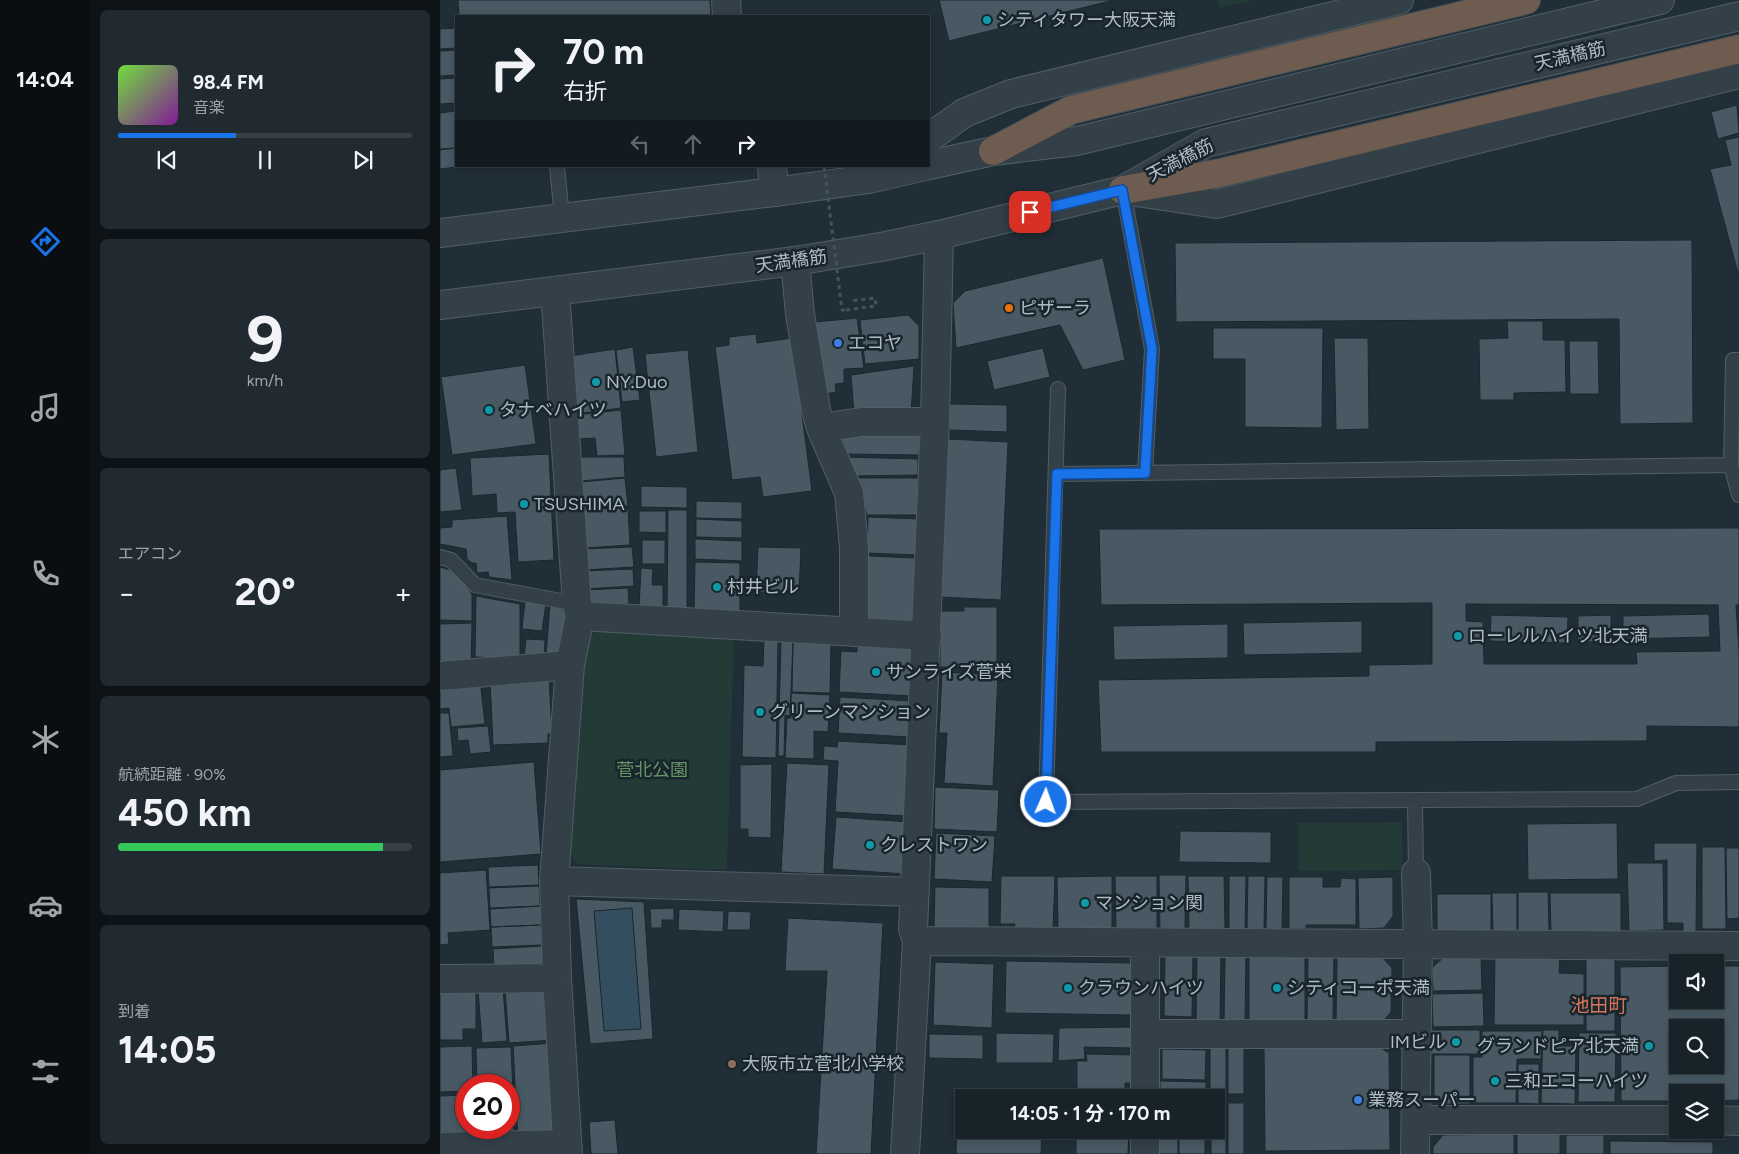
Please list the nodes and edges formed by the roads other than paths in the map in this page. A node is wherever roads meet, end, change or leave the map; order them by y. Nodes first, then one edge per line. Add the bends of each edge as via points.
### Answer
1 (726, 0) edge
2 (1399, 0) edge
3 (1526, 0) edge
4 (1660, 0) edge
5 (727, 15) edge
6 (1739, 16) edge
7 (1739, 49) edge
8 (1739, 74) edge
9 (930, 137) edge
10 (993, 151) junction
11 (930, 165) edge
12 (557, 167) edge
13 (919, 167) edge
14 (878, 172) edge
15 (773, 179) edge
16 (1122, 190) junction
17 (562, 218) junction
18 (440, 234) edge
19 (939, 235) junction
20 (795, 261) junction
21 (554, 291) junction
22 (440, 305) edge
23 (1739, 360) edge
24 (1058, 389) dead end
25 (935, 422) junction
26 (821, 428) junction
27 (1731, 465) junction
28 (1145, 473) junction
29 (1057, 474) junction
30 (1739, 495) edge
31 (440, 557) edge
32 (579, 610) junction
33 (854, 632) junction
34 (926, 636) junction
35 (570, 665) junction
36 (440, 676) edge
37 (1739, 782) edge
38 (1415, 802) junction
39 (1416, 873) joint
40 (554, 881) junction
41 (915, 892) junction
42 (917, 941) junction
43 (1145, 944) junction
44 (1418, 944) junction
45 (1739, 946) edge
46 (557, 978) junction
47 (440, 979) edge
48 (1145, 1034) junction
49 (1416, 1034) junction
50 (1145, 1089) edge
51 (1417, 1120) junction
52 (1669, 1120) edge
53 (1724, 1120) edge
54 (1739, 1120) edge
55 (1145, 1139) edge
56 (440, 1147) edge
57 (568, 1149) edge
58 (905, 1154) edge
59 (1144, 1154) edge
60 (1415, 1154) edge

1 - 5 street
2 - 9 street via 1011,94 964,113
3 - 10 highway via 1071,110
4 - 10 street, 天満橋筋 via 1077,141
6 - 16 street, 天満橋筋 via 1206,143
7 - 16 highway via 1220,173
8 - 16 street via 1217,204
10 - 11 street, 天満橋筋
12 - 17 lane
13 - 14 street, 天満橋筋
14 - 15 street, 天満橋筋
15 - 17 street, 天満橋筋
16 - 19 street, 天満橋筋
16 - 28 lane via 1152,349
17 - 18 street, 天満橋筋
19 - 20 street, 天満橋筋
19 - 25 street
20 - 21 street, 天満橋筋
20 - 26 street via 800,314
21 - 22 street, 天満橋筋
21 - 32 street
23 - 27 lane via 1733,360
24 - 29 lane
25 - 26 street via 862,422
25 - 34 street
26 - 33 street via 849,493 854,548
27 - 28 lane
27 - 30 lane
28 - 29 lane
29 - 38 lane via 1046,802
31 - 32 lane via 451,560 475,585
32 - 33 street
32 - 35 street
33 - 34 street
34 - 41 street
35 - 36 street
35 - 40 street
37 - 38 lane via 1676,783 1637,799
38 - 39 lane
39 - 44 street
40 - 41 street
40 - 46 street
41 - 42 street via 913,929
42 - 43 street
42 - 58 street
43 - 44 street
43 - 48 street
44 - 45 street
44 - 49 street
46 - 47 street
46 - 57 street
48 - 49 street
48 - 50 street
49 - 51 street
51 - 52 street
51 - 60 street
53 - 54 street
55 - 59 street
56 - 57 street

